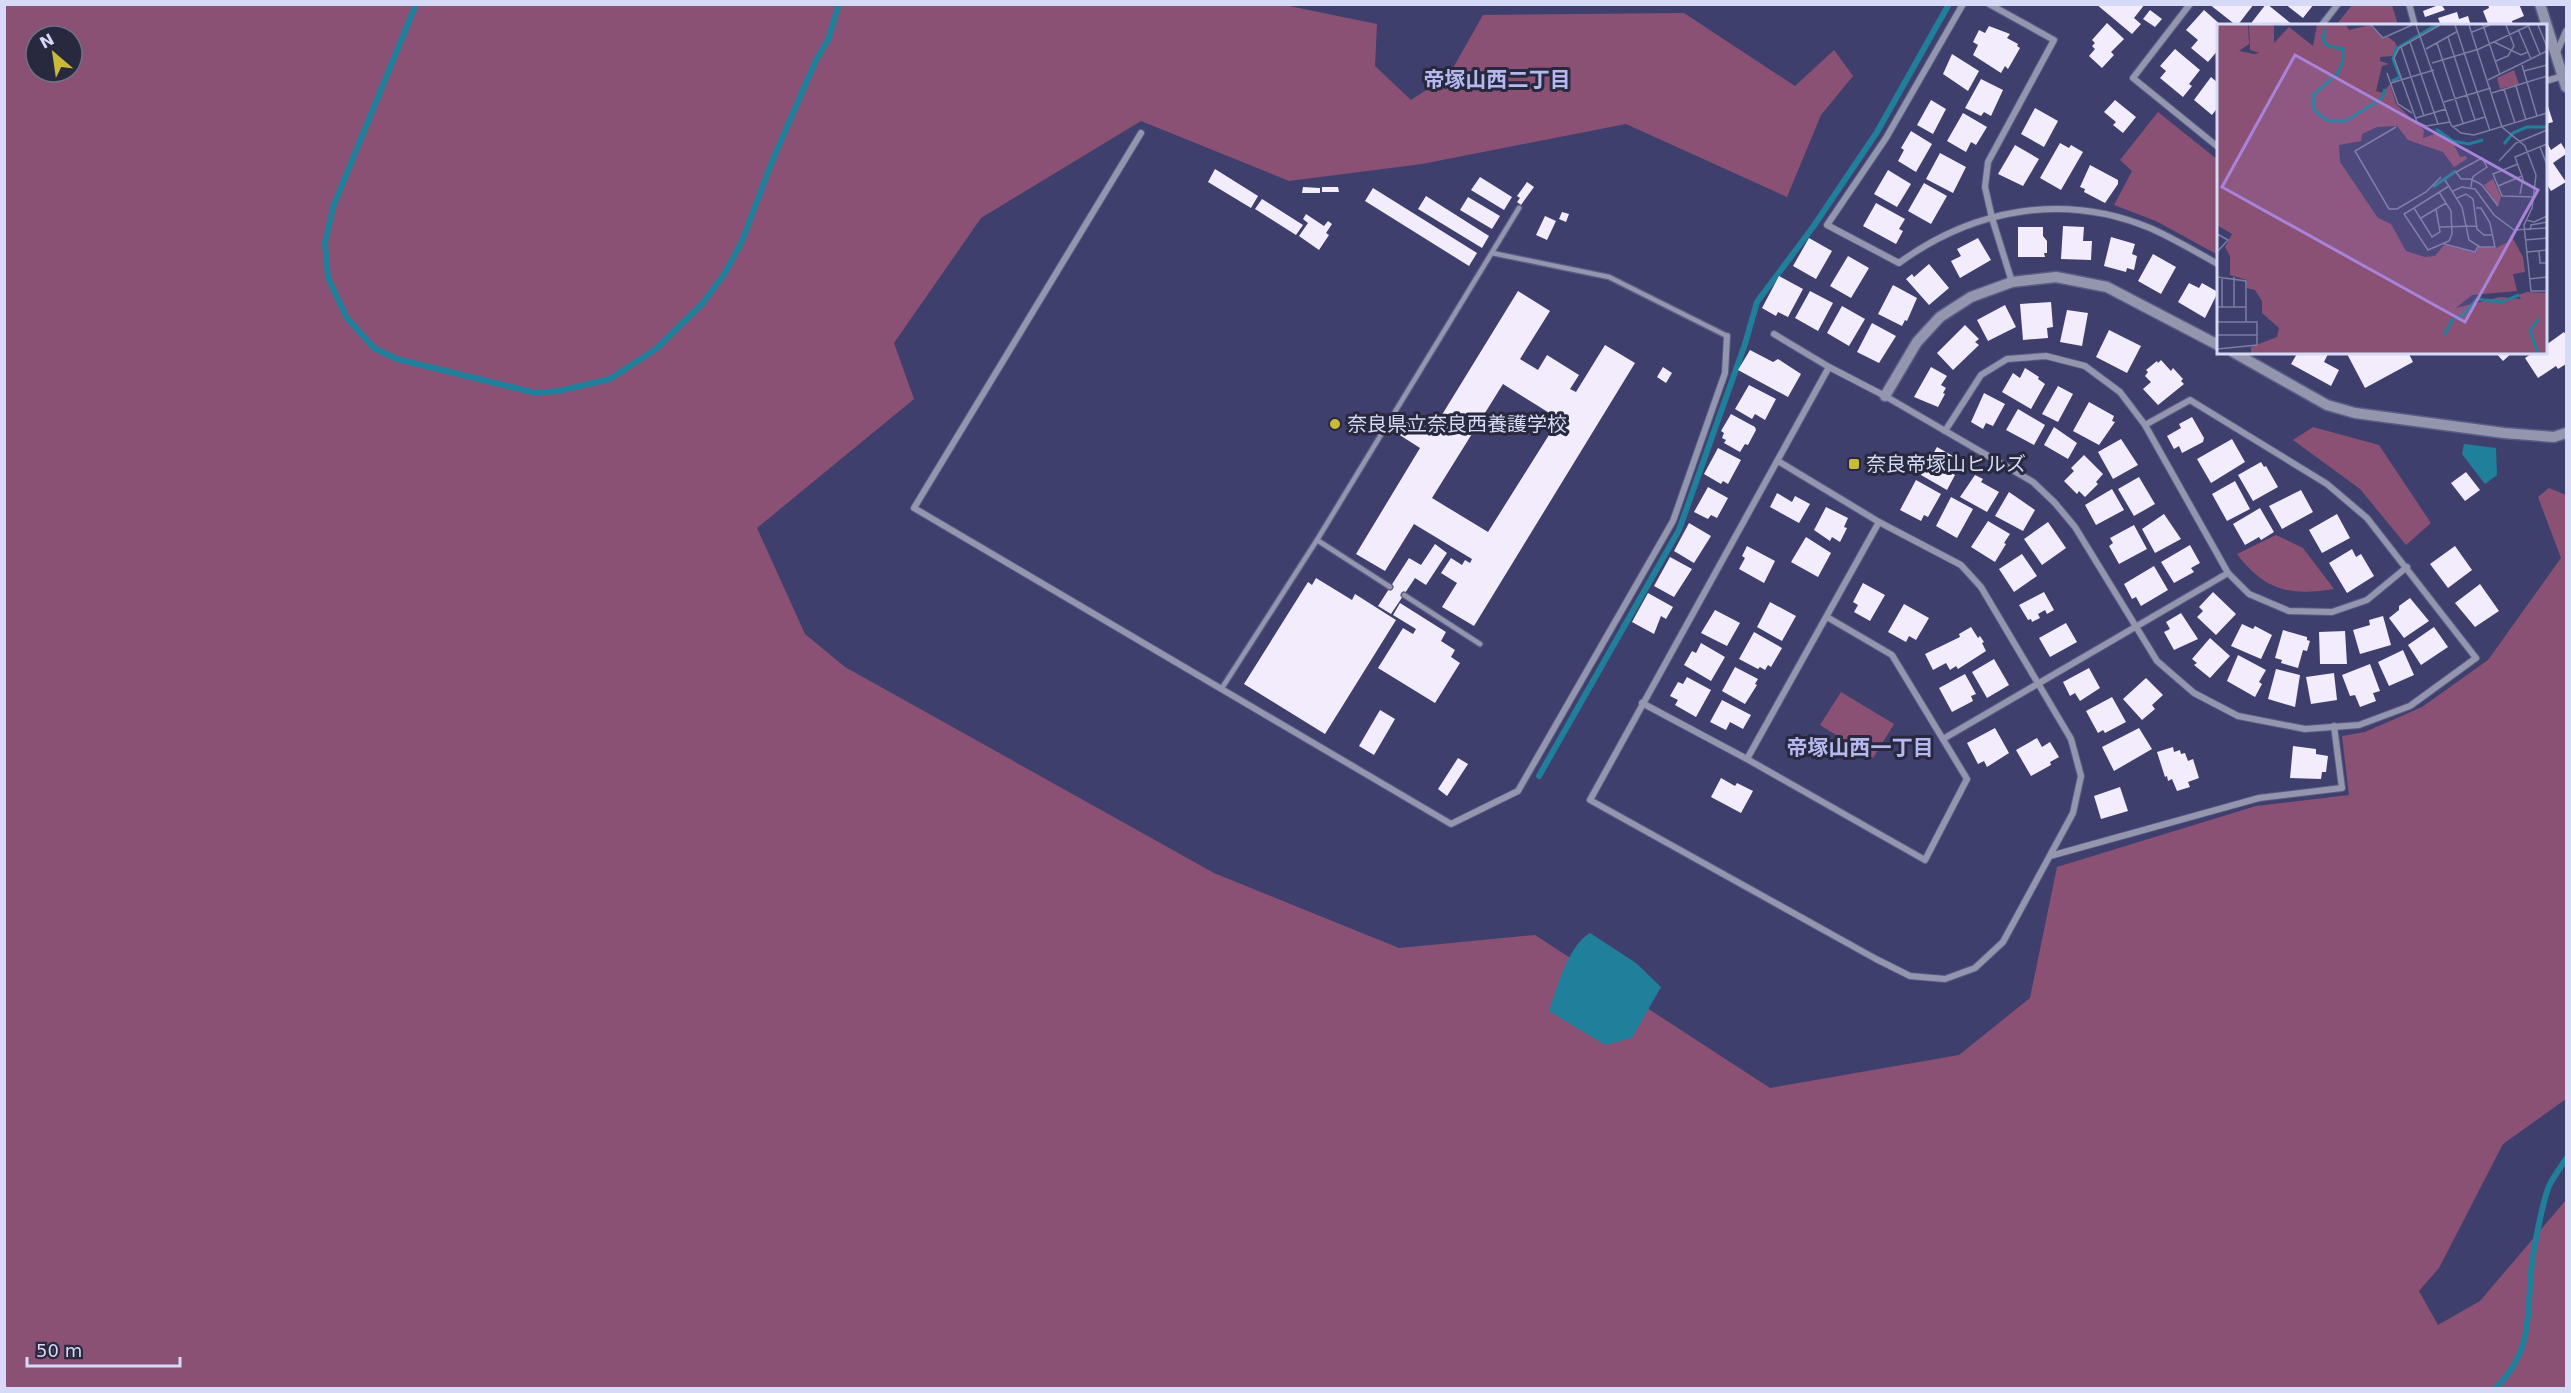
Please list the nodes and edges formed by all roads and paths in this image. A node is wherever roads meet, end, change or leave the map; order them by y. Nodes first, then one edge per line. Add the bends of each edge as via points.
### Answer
1 (1963, 4) edge
2 (1989, 4) edge
3 (2190, 4) edge
4 (2338, 4) edge
5 (2409, 4) edge
6 (2540, 4) edge
7 (2323, 24) edge
8 (2414, 24) edge
9 (2566, 32) edge
10 (2557, 52) junction
11 (2563, 76) junction
12 (2547, 81) edge
13 (2566, 87) edge
14 (1141, 133) dead end
15 (2217, 146) edge
16 (1519, 208) dead end
17 (1992, 218) junction
18 (1492, 253) junction
19 (2217, 263) edge
20 (2012, 282) junction
21 (1774, 334) dead end
22 (1728, 336) joint
23 (2217, 340) edge
24 (2237, 354) edge
25 (1829, 367) junction
26 (1885, 396) junction
27 (2145, 425) junction
28 (1945, 430) junction
29 (2566, 433) edge
30 (1778, 460) junction
31 (1879, 522) junction
32 (1317, 540) junction
33 (2407, 567) junction
34 (2228, 573) junction
35 (1390, 587) dead end
36 (1404, 596) dead end
37 (1827, 617) junction
38 (2135, 628) junction
39 (1480, 644) dead end
40 (2038, 683) junction
41 (1222, 688) junction
42 (1642, 703) junction
43 (2334, 726) junction
44 (1943, 739) junction
45 (1748, 759) junction
46 (2050, 856) junction

1 - 17 street via 1886,138 1827,225 1899,263 1922,246 1968,223
2 - 17 street via 2054,40 1988,162 1985,186
3 - 15 street via 2133,78
4 - 7 street
5 - 8 street
6 - 10 street
9 - 10 street
10 - 11 street
11 - 12 street
11 - 13 street
14 - 41 street via 914,508
16 - 18 lane
17 - 19 street via 2038,209 2090,211 2149,228
17 - 20 street
18 - 22 lane via 1609,277
18 - 32 lane
20 - 23 street via 2056,277 2107,287
20 - 26 street via 1971,297 1940,317 1917,342
21 - 25 street
22 - 41 street via 1725,373 1673,521 1518,791 1451,824
24 - 29 street via 2327,405 2355,413 2504,433
25 - 26 street
25 - 30 street
26 - 28 street
27 - 28 street via 2120,392 2085,366 2046,356 2007,359 1981,375
27 - 33 street via 2190,400 2327,483 2367,518
27 - 34 street
28 - 38 street via 2033,482 2055,503 2074,527
30 - 31 street
30 - 42 street
31 - 37 street
31 - 40 street via 1961,565 1981,586
32 - 35 lane
32 - 41 lane
33 - 34 street via 2367,600 2332,612 2289,610 2249,594
33 - 43 street via 2476,658 2410,706 2359,725
34 - 38 street
36 - 39 lane
37 - 44 street via 1892,655
37 - 45 street
38 - 40 street
38 - 43 street via 2157,661 2194,693 2238,716 2305,729
40 - 44 street
40 - 46 street via 2071,740 2080,776 2073,813
42 - 45 street
42 - 46 street via 1590,800 1910,976 1945,979 1975,968 2003,942
43 - 46 street via 2342,788 2259,798
44 - 45 street via 1967,778 1925,860

